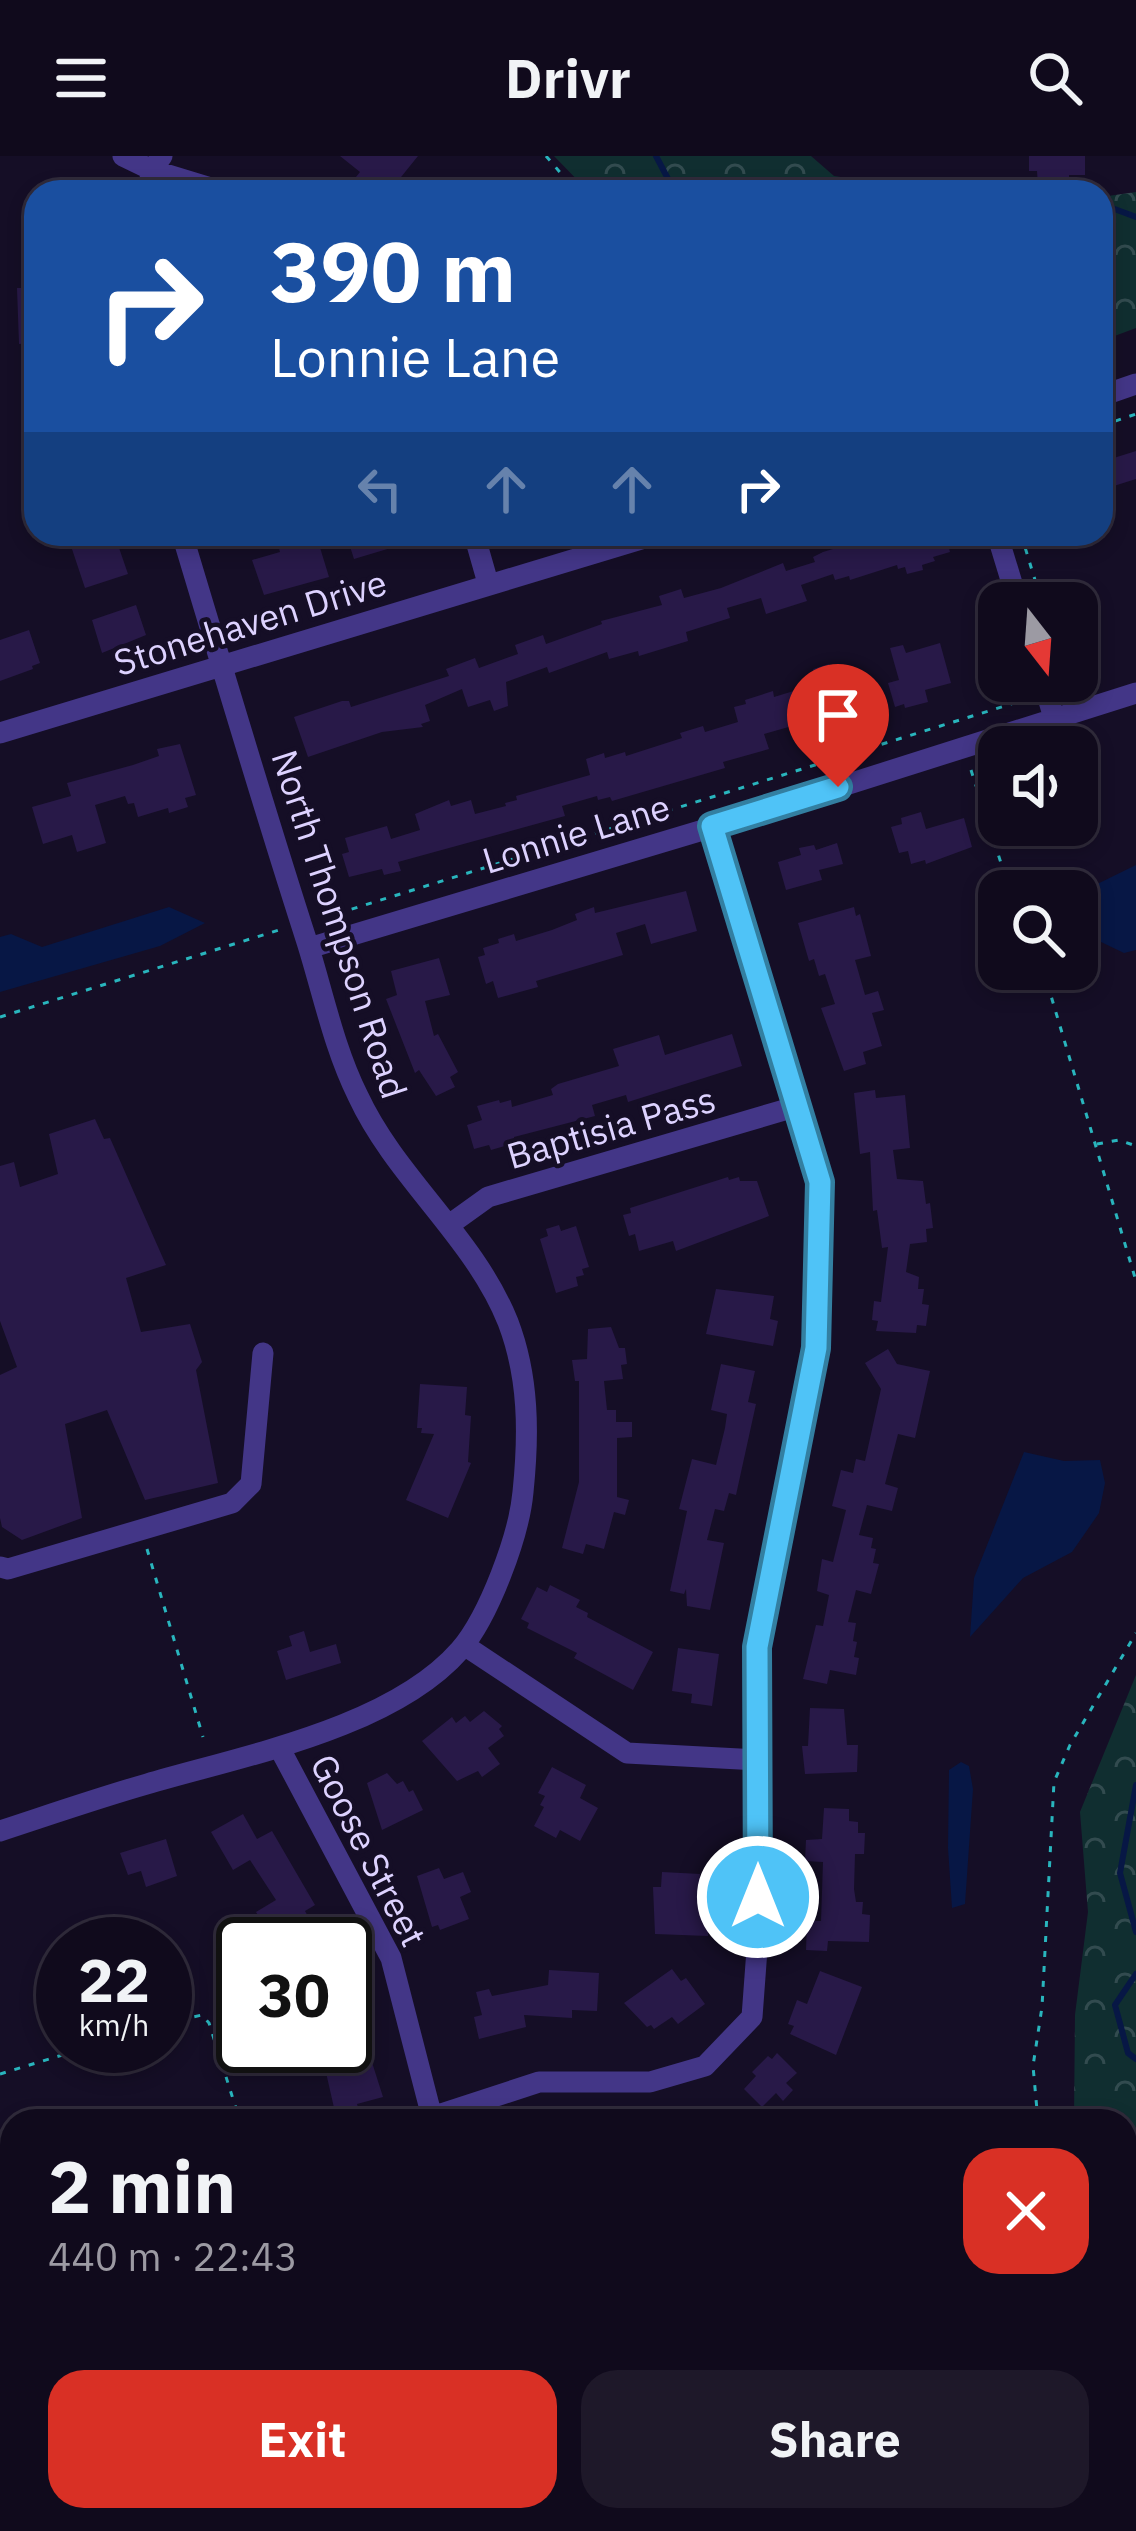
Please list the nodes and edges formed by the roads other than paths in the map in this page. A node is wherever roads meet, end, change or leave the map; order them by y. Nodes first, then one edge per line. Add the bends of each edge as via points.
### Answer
1 (123, 156) edge
2 (153, 173) edge
3 (186, 546) edge
4 (477, 546) edge
5 (616, 546) edge
6 (1001, 546) edge
7 (1012, 582) edge
8 (488, 583) junction
9 (222, 666) junction
10 (1136, 693) edge
11 (1049, 702) edge
12 (1054, 718) junction
13 (0, 733) edge
14 (712, 826) junction
15 (309, 948) junction
16 (798, 1106) junction
17 (449, 1226) junction
18 (262, 1353) dead end
19 (0, 1567) edge
20 (464, 1645) junction
21 (280, 1749) junction
22 (758, 1760) junction
23 (0, 1831) edge
24 (430, 2109) edge
25 (462, 2109) edge

1 - 2 street
3 - 9 street, North Thompson Road
4 - 8 street
5 - 8 street, Stonehaven Drive
6 - 7 street
8 - 9 street, Stonehaven Drive
9 - 13 street, Stonehaven Drive
9 - 15 street, North Thompson Road
10 - 12 street, Lonnie Lane
11 - 12 street
12 - 14 street, Lonnie Lane
14 - 15 street, Lonnie Lane
14 - 16 street
15 - 17 street, North Thompson Road via 363,1107
16 - 17 street, Baptisia Pass via 488,1197
16 - 22 street via 820,1182 816,1348 757,1647
17 - 20 street, North Thompson Road via 505,1316 528,1412 521,1509 506,1563
18 - 19 street via 250,1484 232,1503
20 - 21 street, North Thompson Road via 428,1678 371,1711
20 - 22 street via 627,1753
21 - 23 street, North Thompson Road
21 - 24 street, Goose Street via 391,1958
22 - 25 street via 752,2017 705,2066 650,2082 539,2082

